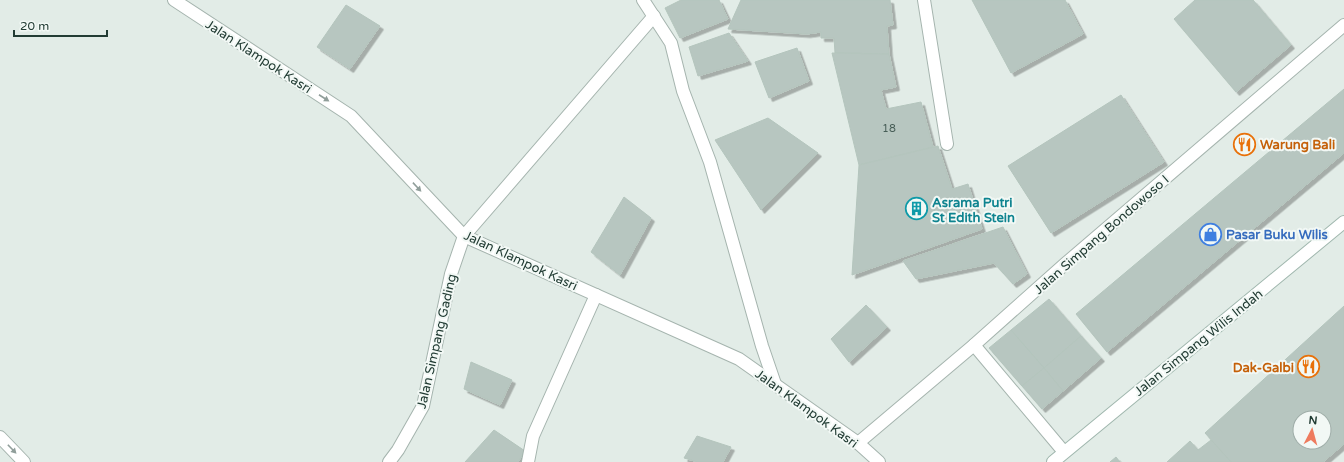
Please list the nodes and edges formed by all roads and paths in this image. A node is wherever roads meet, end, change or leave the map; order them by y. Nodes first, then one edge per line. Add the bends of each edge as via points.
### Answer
1 (174, 0) edge
2 (643, 0) edge
3 (924, 0) edge
4 (654, 16) junction
5 (1344, 25) edge
6 (947, 144) dead end
7 (1344, 222) edge
8 (464, 236) junction
9 (596, 296) junction
10 (974, 346) junction
11 (775, 384) junction
12 (0, 437) edge
13 (858, 443) junction
14 (1064, 452) junction
15 (391, 461) edge
16 (24, 462) edge
17 (528, 462) edge
18 (879, 462) edge
19 (1053, 462) edge

1 -> 8 street, Jalan Klampok Kasri via 351,116
2 - 4 street
3 - 6 street
4 - 8 street
4 - 11 street via 671,43 683,90 710,162
5 - 10 street, Jalan Simpang Bondowoso I via 1065,264
7 - 14 street, Jalan Simpang Wilis Indah
8 - 9 street, Jalan Klampok Kasri
8 - 15 street, Jalan Simpang Gading via 452,274 423,406
9 - 11 street, Jalan Klampok Kasri via 739,359
9 - 17 street via 533,436
10 - 13 street, Jalan Simpang Bondowoso I
10 - 14 street
11 - 13 street, Jalan Klampok Kasri
12 -> 16 street
13 - 18 street, Jalan Klampok Kasri
14 - 19 street, Jalan Simpang Wilis Indah

